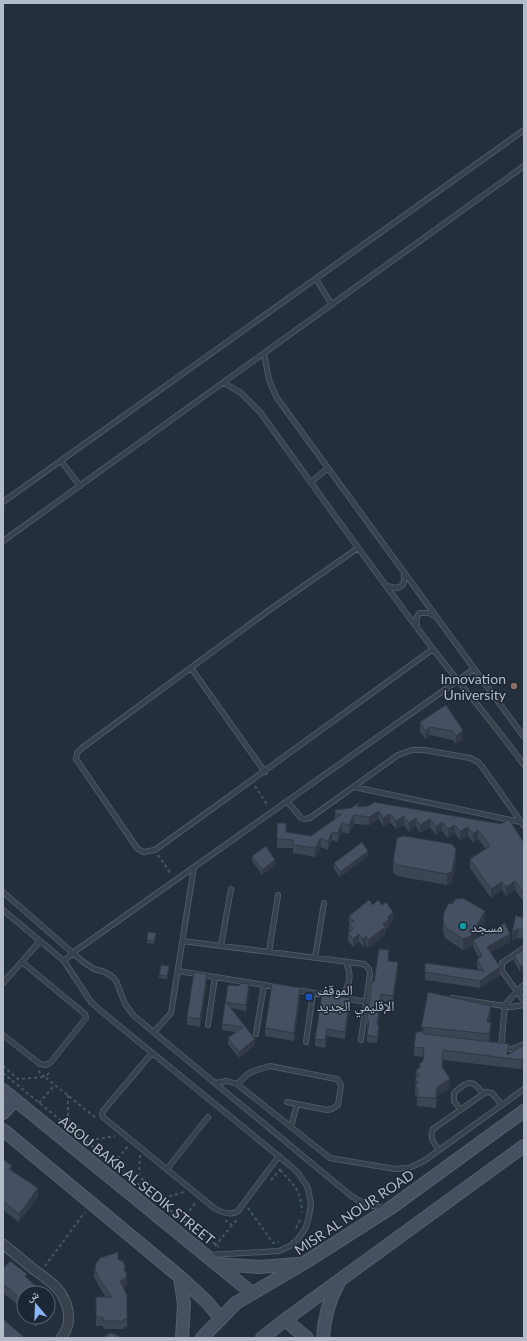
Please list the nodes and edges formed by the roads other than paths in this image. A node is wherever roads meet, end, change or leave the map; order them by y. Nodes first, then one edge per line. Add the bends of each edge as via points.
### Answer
1 (524, 130) edge
2 (524, 166) edge
3 (316, 279) junction
4 (332, 304) junction
5 (264, 353) junction
6 (224, 382) junction
7 (61, 461) junction
8 (328, 468) junction
9 (311, 482) junction
10 (80, 486) junction
11 (3, 502) edge
12 (3, 541) edge
13 (358, 548) junction
14 (404, 572) junction
15 (385, 585) junction
16 (437, 617) junction
17 (417, 627) junction
18 (433, 649) junction
19 (191, 668) junction
20 (474, 669) junction
21 (458, 680) junction
22 (524, 737) edge
23 (524, 765) edge
24 (264, 772) junction
25 (354, 787) junction
26 (287, 801) junction
27 (523, 824) edge
28 (194, 867) junction
29 (231, 889) dead end
30 (3, 892) edge
31 (278, 895) dead end
32 (324, 903) dead end
33 (3, 910) edge
34 (40, 941) junction
35 (182, 941) junction
36 (222, 946) junction
37 (524, 948) edge
38 (74, 952) junction
39 (269, 952) junction
40 (315, 958) junction
41 (64, 961) junction
42 (22, 962) junction
43 (346, 962) junction
44 (178, 970) junction
45 (215, 977) junction
46 (3, 983) edge
47 (264, 985) junction
48 (524, 985) edge
49 (285, 988) edge
50 (292, 989) edge
51 (517, 991) junction
52 (313, 993) junction
53 (340, 997) junction
54 (444, 997) edge
55 (524, 1001) edge
56 (366, 1002) junction
57 (505, 1005) junction
58 (524, 1005) edge
59 (208, 1025) dead end
60 (154, 1032) junction
61 (256, 1034) dead end
62 (3, 1035) edge
63 (361, 1040) dead end
64 (306, 1042) dead end
65 (524, 1044) edge
66 (493, 1047) edge
67 (501, 1048) junction
68 (152, 1053) junction
69 (215, 1082) junction
70 (237, 1084) junction
71 (524, 1089) edge
72 (3, 1090) edge
73 (483, 1093) junction
74 (15, 1100) junction
75 (287, 1102) dead end
76 (298, 1104) junction
77 (502, 1105) junction
78 (460, 1109) junction
79 (524, 1111) edge
80 (3, 1113) edge
81 (208, 1118) dead end
82 (291, 1127) junction
83 (3, 1130) edge
84 (524, 1146) edge
85 (439, 1150) junction
86 (279, 1156) junction
87 (167, 1169) junction
88 (392, 1207) junction
89 (3, 1244) edge
90 (205, 1256) junction
91 (304, 1263) junction
92 (214, 1264) junction
93 (180, 1277) junction
94 (340, 1281) junction
95 (252, 1293) junction
96 (221, 1319) junction
97 (285, 1320) junction
98 (61, 1338) edge
99 (182, 1338) edge
100 (202, 1338) edge
101 (262, 1338) edge
102 (307, 1338) edge
103 (323, 1338) edge

1 - 3 lane
2 - 4 lane
3 - 4 lane
3 - 7 lane
4 - 5 lane
5 - 6 lane
5 - 8 lane via 269,380 277,398
6 - 9 lane via 255,405
6 - 10 lane
7 - 10 lane
7 - 11 lane
8 - 9 lane
8 - 14 lane
9 - 13 lane
10 - 12 lane
13 - 15 lane
13 - 19 lane
14 - 15 lane via 401,587
14 - 16 lane
15 - 17 lane
16 - 17 lane via 429,613 420,613 416,619
16 - 20 lane
17 - 18 lane
18 - 21 lane
18 - 24 lane
19 - 24 lane
19 - 24 lane via 77,753 76,759 137,848 143,852 155,850
20 - 21 lane
20 - 22 lane
21 - 23 lane
21 - 26 lane
25 - 26 lane via 307,819 301,818
25 - 27 lane
25 - 27 lane via 407,751 424,750 470,758 483,768
26 - 28 lane
28 - 35 lane
28 - 38 lane
29 - 36 lane
30 - 38 lane
31 - 39 lane
32 - 40 lane
33 - 34 lane
34 - 41 lane
34 - 42 lane
35 - 36 lane
35 - 44 lane
36 - 39 lane
37 - 51 lane via 501,966
38 - 41 lane
38 - 60 lane via 94,969 114,978 129,1010
39 - 40 lane
40 - 43 lane
41 - 68 lane via 96,1006
42 - 46 lane
42 - 62 lane via 85,1014 86,1018 46,1065 40,1064
43 - 53 lane via 350,978 347,988
43 - 56 lane via 364,964 369,968
44 - 45 lane
44 - 60 lane via 171,1013
45 - 47 lane
45 - 59 lane
47 - 49 lane
47 - 61 lane
48 - 51 lane
50 - 52 lane
51 - 55 lane
51 - 57 lane
52 - 53 lane
52 - 64 lane
53 - 56 lane
54 - 57 lane
56 - 63 lane
57 - 58 lane
57 - 67 lane
60 - 69 lane
65 - 67 lane via 512,1049
66 - 67 lane
68 - 86 lane
68 - 87 lane via 102,1111 102,1115
69 - 70 lane via 227,1081
69 - 88 lane via 355,1199 372,1206
70 - 76 lane via 254,1071 270,1066 336,1079 342,1087 338,1105 332,1110
70 - 82 lane
71 - 77 lane
72 - 74 main road, ABOU BAKR AL SEDIK STREET
73 - 77 lane via 492,1093
73 - 78 lane
73 - 78 lane via 476,1084 467,1083 454,1094 454,1101
74 - 80 main road
74 - 90 main road, ABOU BAKR AL SEDIK STREET
75 - 76 lane
76 - 82 lane
77 - 85 lane
78 - 85 lane via 432,1131 432,1139
79 - 88 main road, MISR AL NOUR ROAD
81 - 87 lane
82 - 85 lane via 330,1158 388,1168 402,1169 417,1165
83 - 93 main road
84 - 94 main road
86 - 87 lane via 234,1213 214,1208
86 - 90 lane via 299,1174 310,1196 310,1213 307,1225 300,1236 290,1246 279,1251
88 - 91 main road, MISR AL NOUR ROAD
89 - 98 street via 57,1288 68,1307 70,1317
90 - 92 main road, ABOU BAKR AL SEDIK STREET
91 - 92 main road via 260,1267
91 - 95 main road, MISR AL NOUR ROAD
92 - 95 main road, ABOU BAKR AL SEDIK STREET
93 - 96 main road
93 - 99 main road via 184,1304
94 - 97 main road
94 - 103 main road via 329,1303
95 - 96 main road, MISR AL NOUR ROAD via 236,1303
96 - 100 main road, MISR AL NOUR ROAD
97 - 101 main road
97 - 102 main road

